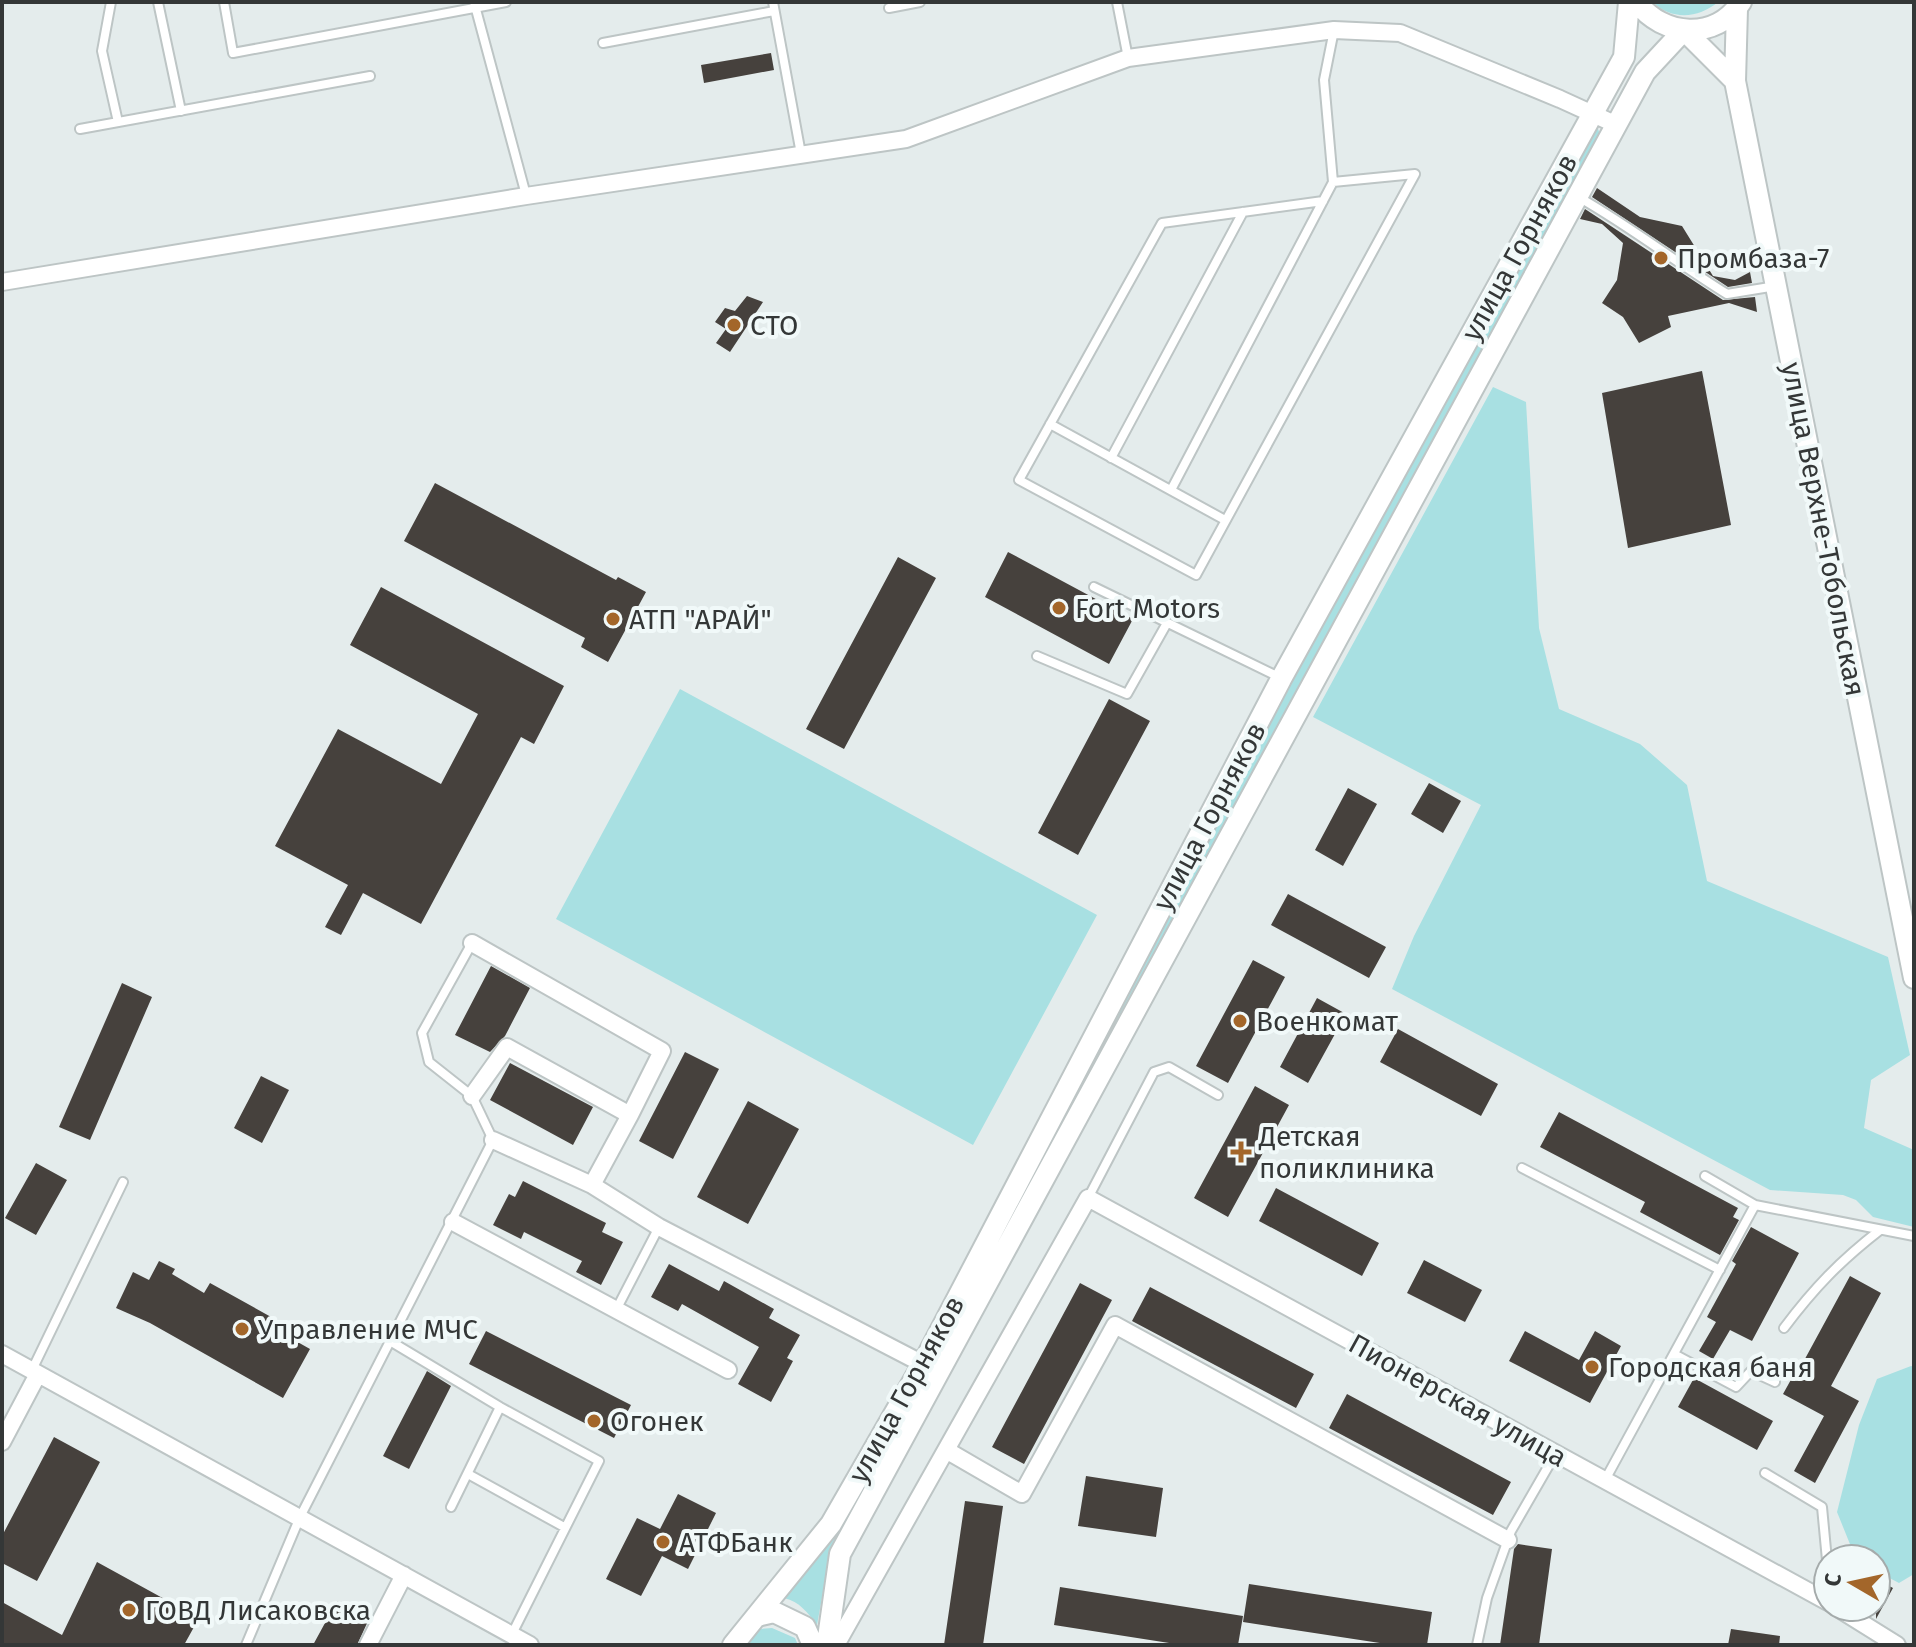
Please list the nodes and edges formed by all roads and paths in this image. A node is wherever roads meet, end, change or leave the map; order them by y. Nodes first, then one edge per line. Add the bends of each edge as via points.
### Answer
1 (111, 2) edge
2 (158, 2) edge
3 (224, 2) edge
4 (506, 2) edge
5 (920, 2) edge
6 (1117, 2) edge
7 (1629, 2) edge
8 (1637, 2) edge
9 (475, 5) edge
10 (1739, 5) edge
11 (774, 7) edge
12 (889, 8) dead end
13 (1334, 30) junction
14 (1684, 30) junction
15 (603, 43) dead end
16 (1128, 58) junction
17 (370, 76) dead end
18 (1735, 81) junction
19 (181, 111) junction
20 (1592, 113) junction
21 (118, 122) junction
22 (1617, 125) junction
23 (80, 129) dead end
24 (801, 155) junction
25 (1333, 182) junction
26 (526, 196) junction
27 (1579, 197) junction
28 (1323, 201) junction
29 (1243, 212) junction
30 (2, 282) edge
31 (1776, 286) junction
32 (1050, 424) junction
33 (1111, 458) junction
34 (1171, 490) junction
35 (1225, 520) junction
36 (1094, 587) dead end
37 (1167, 623) junction
38 (1037, 656) dead end
39 (1281, 679) junction
40 (472, 943) joint
41 (1914, 978) edge
42 (1218, 1095) dead end
43 (472, 1096) junction
44 (630, 1115) junction
45 (493, 1140) junction
46 (1522, 1168) dead end
47 (1705, 1176) dead end
48 (123, 1182) dead end
49 (592, 1185) junction
50 (1088, 1198) junction
51 (1755, 1205) junction
52 (453, 1222) junction
53 (659, 1227) junction
54 (1880, 1230) junction
55 (1914, 1236) edge
56 (1720, 1270) junction
57 (616, 1310) junction
58 (1784, 1328) dead end
59 (390, 1341) junction
60 (2, 1354) edge
61 (1674, 1354) junction
62 (923, 1364) junction
63 (728, 1370) dead end
64 (35, 1372) junction
65 (1775, 1382) dead end
66 (500, 1407) junction
67 (2, 1442) edge
68 (946, 1450) junction
69 (1556, 1453) junction
70 (1765, 1473) dead end
71 (468, 1474) junction
72 (1605, 1480) junction
73 (451, 1507) dead end
74 (300, 1517) junction
75 (564, 1527) junction
76 (1508, 1540) junction
77 (1825, 1543) edge
78 (404, 1575) junction
79 (1812, 1593) edge
80 (757, 1616) junction
81 (1862, 1623) edge
82 (511, 1635) junction
83 (246, 1645) edge
84 (368, 1645) edge
85 (530, 1645) edge
86 (733, 1645) edge
87 (813, 1645) edge
88 (827, 1645) edge
89 (836, 1645) edge
90 (1477, 1645) edge
91 (1897, 1645) edge

1 - 21 lane via 102,51
2 - 19 lane
3 - 9 lane via 233,53
4 - 9 lane
5 - 12 lane
6 - 16 lane
7 - 20 street, улица Горняков via 1624,57
8 - 14 street via 1651,18
9 - 26 lane
10 - 14 street via 1713,25
10 - 18 street, улица Верхне-Тобольская
11 - 15 lane
11 - 24 lane
13 - 16 street
13 - 20 street via 1400,33
13 - 25 lane via 1324,80
14 - 18 street
14 - 22 street, улица Горняков via 1645,72
16 - 24 street via 906,139
17 - 19 lane
18 - 31 street, улица Верхне-Тобольская
19 - 21 lane
20 - 22 street
20 - 39 street, улица Горняков
21 - 23 lane
22 - 27 street, улица Горняков
24 - 26 street
25 - 28 lane
25 - 35 lane via 1415,174
26 - 30 street
27 - 31 lane via 1727,294
27 - 88 street, улица Горняков via 840,1554
28 - 29 lane
28 - 34 lane
29 - 32 lane via 1162,223
29 - 33 lane
31 - 41 street, улица Верхне-Тобольская
32 - 33 lane
32 - 35 lane via 1019,480 1196,575
33 - 34 lane
34 - 35 lane
36 - 37 lane
37 - 38 lane via 1127,694
37 - 39 lane
39 - 62 street, улица Горняков
40 - 43 lane via 422,1033 429,1062
40 - 44 street via 662,1051
42 - 50 lane via 1169,1067 1154,1072
43 - 44 street via 507,1047
43 - 45 lane
44 - 49 street
45 - 49 street
45 - 52 lane
46 - 56 lane
47 - 51 lane
48 - 64 lane
49 - 53 street
50 - 68 street
50 - 69 street, Пионерская улица
51 - 54 lane
51 - 56 lane
52 - 57 street
52 - 59 lane
53 - 57 lane
53 - 62 street
54 - 55 lane
54 - 58 lane via 1843,1258
56 - 61 lane
57 - 63 street
59 - 66 lane
59 - 74 lane
60 - 64 street
61 - 65 lane via 1736,1387 1751,1371
61 - 72 lane
62 - 80 street, улица Горняков via 831,1524
64 - 67 street
64 - 74 street
66 - 71 lane
66 - 75 lane via 599,1461
68 - 76 street via 1022,1494 1115,1325
68 - 89 street
69 - 72 street, Пионерская улица
69 - 76 lane
70 - 77 lane via 1822,1507
71 - 73 lane
71 - 75 lane
72 - 79 street, Пионерская улица
74 - 78 street
74 - 83 lane
75 - 82 lane
76 - 90 lane
78 - 82 street
78 - 84 street
80 - 86 street, улица Горняков
80 - 87 street via 774,1612 805,1627
81 - 91 street
82 - 85 street

